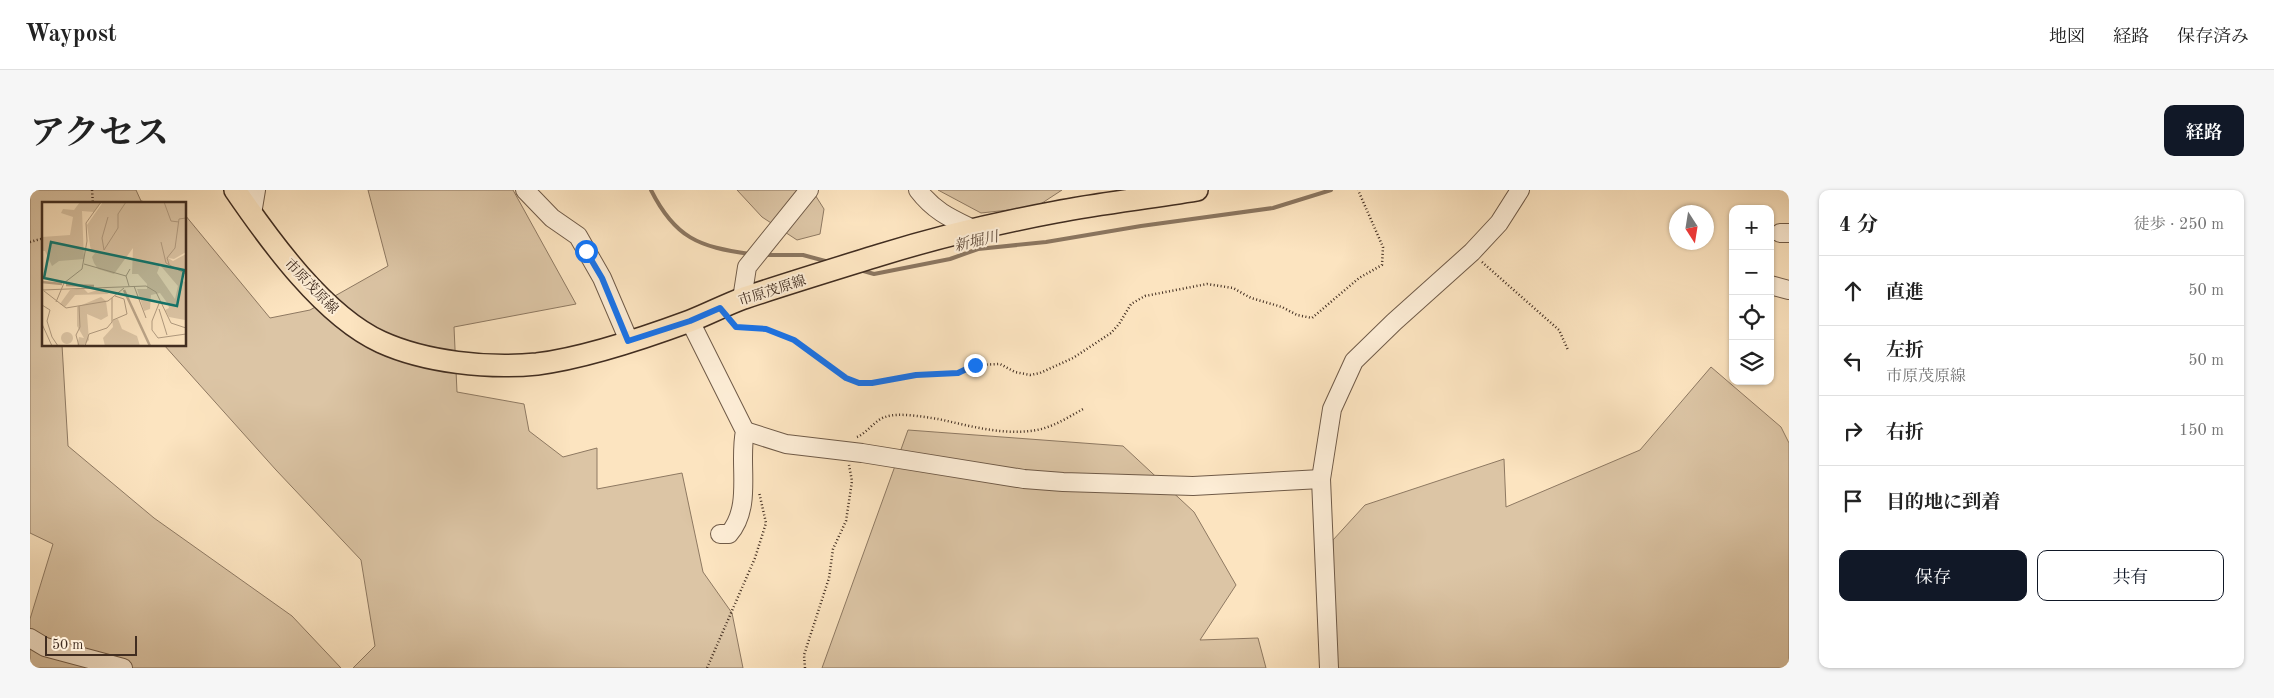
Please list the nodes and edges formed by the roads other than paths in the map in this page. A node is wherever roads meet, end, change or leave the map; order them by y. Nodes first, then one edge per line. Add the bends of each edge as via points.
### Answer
1 (235, 190) edge
2 (256, 190) edge
3 (525, 190) edge
4 (809, 190) edge
5 (918, 190) edge
6 (1197, 190) edge
7 (1520, 190) edge
8 (252, 214) junction
9 (973, 229) junction
10 (1774, 286) edge
11 (1789, 290) edge
12 (742, 299) junction
13 (690, 321) junction
14 (628, 341) junction
15 (745, 431) junction
16 (1321, 478) junction
17 (720, 534) dead end
18 (30, 638) edge
19 (124, 668) edge
20 (1329, 668) edge

1 - 8 main road, 市原茂原線
2 - 8 street
3 - 14 street via 552,218 578,236 602,278
4 - 12 street via 747,267
5 - 9 street via 929,205
6 - 9 main road, 市原茂原線
7 - 16 street via 1499,223 1472,252 1354,361 1332,409
8 - 14 main road, 市原茂原線 via 280,252 332,309 380,341 413,354 440,361 535,364
9 - 12 main road, 市原茂原線
10 - 11 street
12 - 13 main road, 市原茂原線
13 - 14 main road, 市原茂原線
13 - 15 street
15 - 16 street via 786,444 851,445 975,472 1063,482 1193,486
15 - 17 street via 741,447 743,488 737,525 730,534
16 - 20 street
18 - 19 street via 45,647

